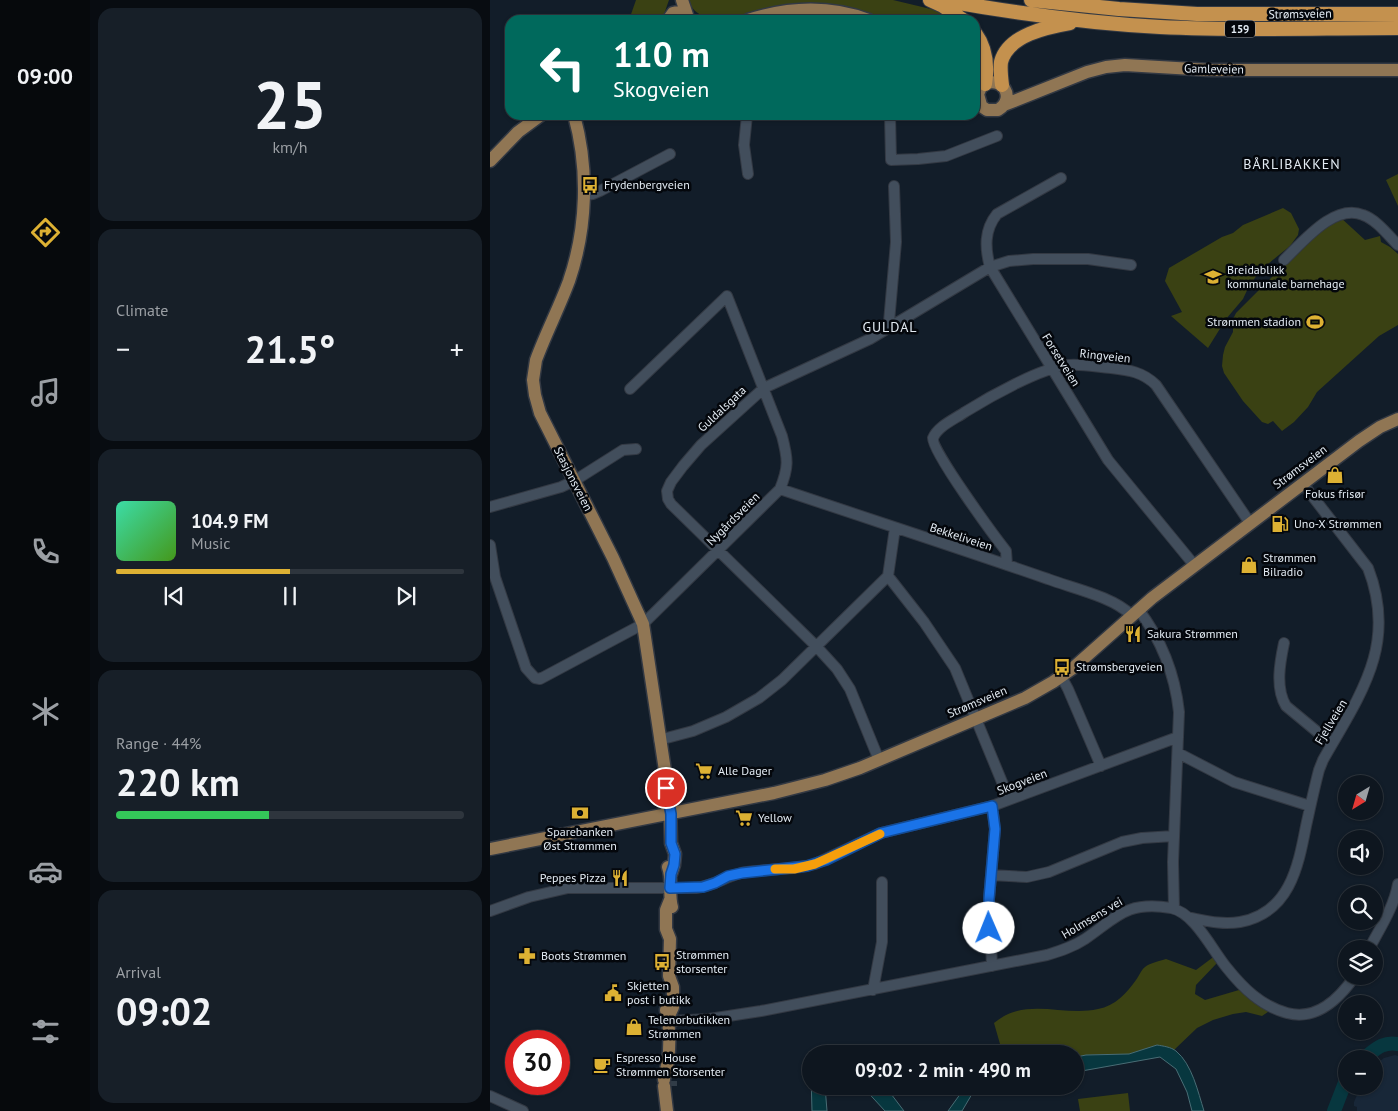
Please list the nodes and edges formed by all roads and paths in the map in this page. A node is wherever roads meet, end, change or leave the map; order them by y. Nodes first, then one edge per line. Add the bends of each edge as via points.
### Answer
1 (673, 0) edge
2 (682, 0) edge
3 (930, 0) edge
4 (942, 0) edge
5 (1038, 1) edge
6 (1398, 14) edge
7 (670, 15) edge
8 (689, 15) edge
9 (768, 15) edge
10 (854, 15) edge
11 (956, 15) edge
12 (1082, 20) junction
13 (1398, 28) edge
14 (980, 41) edge
15 (1398, 70) edge
16 (980, 86) edge
17 (1003, 86) junction
18 (1035, 93) junction
19 (980, 105) edge
20 (1004, 105) junction
21 (534, 120) edge
22 (575, 120) edge
23 (747, 120) edge
24 (890, 120) edge
25 (997, 136) dead end
26 (670, 154) dead end
27 (490, 160) edge
28 (748, 174) dead end
29 (1061, 178) dead end
30 (894, 186) dead end
31 (585, 195) junction
32 (1398, 245) edge
33 (1284, 260) dead end
34 (1131, 265) dead end
35 (990, 267) junction
36 (891, 327) junction
37 (1052, 369) junction
38 (764, 388) junction
39 (630, 390) dead end
40 (1398, 418) edge
41 (636, 449) dead end
42 (574, 481) junction
43 (1303, 484) junction
44 (780, 490) junction
45 (490, 507) edge
46 (1250, 523) junction
47 (895, 528) junction
48 (490, 545) edge
49 (718, 551) junction
50 (1007, 565) junction
51 (1195, 566) junction
52 (888, 576) junction
53 (1135, 612) junction
54 (643, 624) junction
55 (1284, 643) dead end
56 (816, 646) junction
57 (1061, 676) junction
58 (976, 719) junction
59 (1178, 736) junction
60 (660, 740) junction
61 (1332, 744) junction
62 (1178, 754) junction
63 (879, 760) junction
64 (1101, 766) junction
65 (1010, 799) junction
66 (992, 806) junction
67 (1310, 806) junction
68 (671, 814) junction
69 (1174, 836) junction
70 (490, 849) edge
71 (991, 875) junction
72 (882, 882) dead end
73 (1398, 884) edge
74 (670, 894) junction
75 (1174, 909) junction
76 (490, 910) edge
77 (1191, 918) junction
78 (1374, 940) edge
79 (992, 966) junction
80 (1348, 985) edge
81 (874, 990) junction
82 (668, 1020) junction
83 (490, 1096) edge
84 (667, 1107) edge
85 (523, 1111) edge

1 - 7 main road
2 - 8 main road
3 - 11 highway
4 - 12 highway, 159
5 - 6 highway, Strømsveien / 159 via 1198,14
9 - 10 main road via 811,9
12 - 13 highway, Strømsveien / 159 via 1160,27
12 - 17 highway via 1031,34 1009,48 1001,64
14 - 16 highway via 986,60
15 - 18 main road, Gamleveien via 1210,70 1125,65 1096,69
16 - 17 main road via 993,82
17 - 18 main road
17 - 20 main road via 1007,94
18 - 20 main road, Gamleveien
19 - 20 main road via 990,111
21 - 27 main road
22 - 31 main road, Stasjonsveien via 582,153
23 - 28 street via 744,146
24 - 25 street via 891,160 946,156
26 - 31 street via 600,191
29 - 35 street, Forsetveien via 997,214 992,220 986,240
30 - 36 street via 896,242
31 - 42 main road, Stasjonsveien via 573,267 534,373 540,413
32 - 33 street via 1364,215 1343,213 1318,228
34 - 35 street, Guldalsgata via 1088,259 1033,259 1009,260
35 - 36 street, Guldalsgata
35 - 37 street, Forsetveien
36 - 38 street, Guldalsgata
37 - 46 street, Ringveien via 1082,366 1132,371 1147,377 1156,385
37 - 50 street, Ringveien via 973,407 937,432 932,442 1006,552
37 - 51 street, Forsetveien via 1108,460
38 - 39 street via 727,296
38 - 44 street via 787,456 786,474
38 - 49 street, Guldalsgata via 701,445 667,491 671,504
40 - 43 main road, Strømsveien via 1359,441
41 - 42 street via 623,450
42 - 45 street
42 - 54 main road, Stasjonsveien
43 - 46 main road, Strømsveien
43 - 61 street, Fjellveien via 1368,568 1383,608 1384,635 1380,658
44 - 47 street, Bekkeliveien
44 - 49 street, Nygårdsveien
46 - 51 main road, Strømsveien
47 - 50 street, Bekkeliveien
47 - 52 street
48 - 54 street, Nygårdsveien via 503,604 526,668 535,678 540,679
49 - 54 street, Nygårdsveien
49 - 56 street, Guldalsgata
50 - 53 street, Bekkeliveien
51 - 53 main road, Strømsveien
52 - 56 street
52 - 58 street via 955,668
53 - 57 main road, Strømsveien
53 - 59 street via 1162,647 1171,671 1180,712
54 - 60 main road, Stasjonsveien
55 - 61 street via 1280,675 1282,699 1286,706
56 - 60 street via 782,680 742,709 693,731
56 - 63 street, Guldalsgata via 850,689
57 - 58 main road, Strømsveien via 1025,698
57 - 64 street
58 - 63 main road, Strømsveien
58 - 65 street
59 - 62 street
59 - 64 street, Skogveien
60 - 68 main road, Stasjonsveien
61 - 67 street, Fjellveien via 1319,770
62 - 67 street via 1234,782
62 - 69 street
63 - 68 main road, Strømsveien via 804,786
64 - 65 street, Skogveien
65 - 66 street, Skogveien
66 - 71 street via 995,829
66 - 74 street, Skogveien via 881,833 807,866 742,873 703,887
67 - 77 street, Fjellveien via 1300,858 1292,880 1272,908 1253,919 1238,922
68 - 70 main road, Strømsveien
68 - 74 main road, Stasjonsveien via 667,864 671,874
69 - 71 street via 1122,842 1049,872 1027,877
69 - 75 street
71 - 79 street
72 - 81 street via 882,942
73 - 78 street
74 - 76 street, Skogveien via 568,888
74 - 82 main road, Stasjonsveien via 666,929 670,939 669,976 673,987
75 - 77 street, Holmsens vei
75 - 79 street, Holmsens vei via 1149,906 1131,909 1070,947 1046,956
77 - 80 street, Holmsens vei via 1246,989 1275,1009 1302,1016 1316,1012 1328,1006
79 - 81 street, Holmsens vei
81 - 82 street, Holmsens vei via 709,1019
82 - 84 main road, Stasjonsveien via 668,1062 664,1074 671,1093
83 - 85 street

